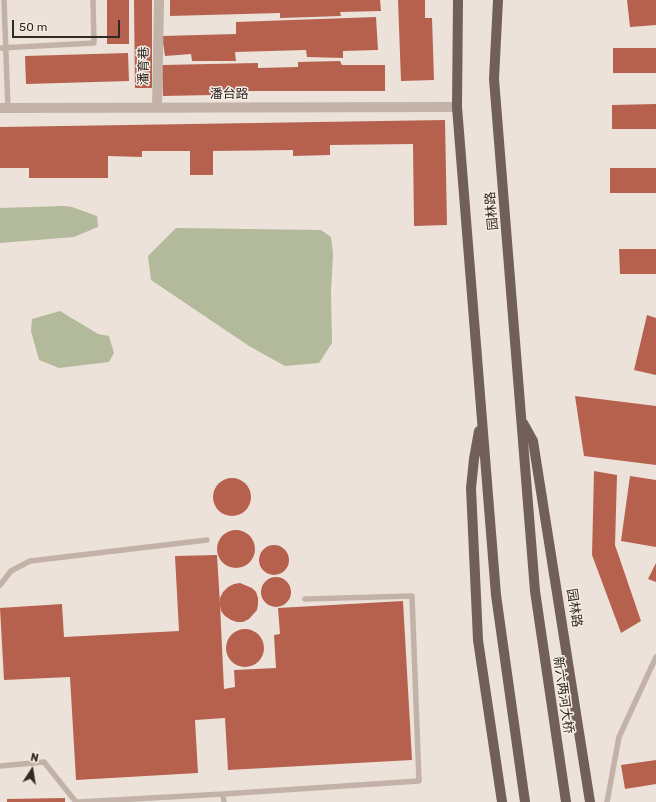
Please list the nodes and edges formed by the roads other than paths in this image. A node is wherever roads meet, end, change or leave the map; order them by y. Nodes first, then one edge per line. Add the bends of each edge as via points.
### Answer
1 (4, 0) edge
2 (93, 0) edge
3 (159, 0) edge
4 (458, 0) edge
5 (498, 0) edge
6 (3, 48) edge
7 (457, 107) junction
8 (4, 108) edge
9 (157, 108) junction
10 (482, 419) junction
11 (521, 420) junction
12 (207, 540) dead end
13 (0, 585) edge
14 (534, 591) joint
15 (305, 599) dead end
16 (656, 657) edge
17 (0, 766) edge
18 (223, 794) junction
19 (77, 802) edge
20 (224, 802) edge
21 (502, 802) edge
22 (526, 802) edge
23 (566, 802) edge
24 (590, 802) edge
25 (607, 802) edge

1 - 6 lane
2 - 6 lane via 94,43
3 - 9 street, 潘育巷
4 - 7 main road, 园林路
5 - 11 main road, 园林路 via 494,78
6 - 8 lane
7 - 9 street, 潘台路
7 - 10 main road, 园林路
8 - 9 street, 潘台路
10 - 21 main road, 园林路 via 471,488 477,625
10 - 22 main road, 园林路 via 496,595
11 - 14 main road, 园林路
11 - 24 main road, 园林路 via 534,441
12 - 13 lane via 30,561 11,571
14 - 23 main road, 新六两河大桥
15 - 18 lane via 412,596 419,781
16 - 25 lane via 619,736
17 - 19 lane via 44,762
18 - 19 lane
18 - 20 lane

